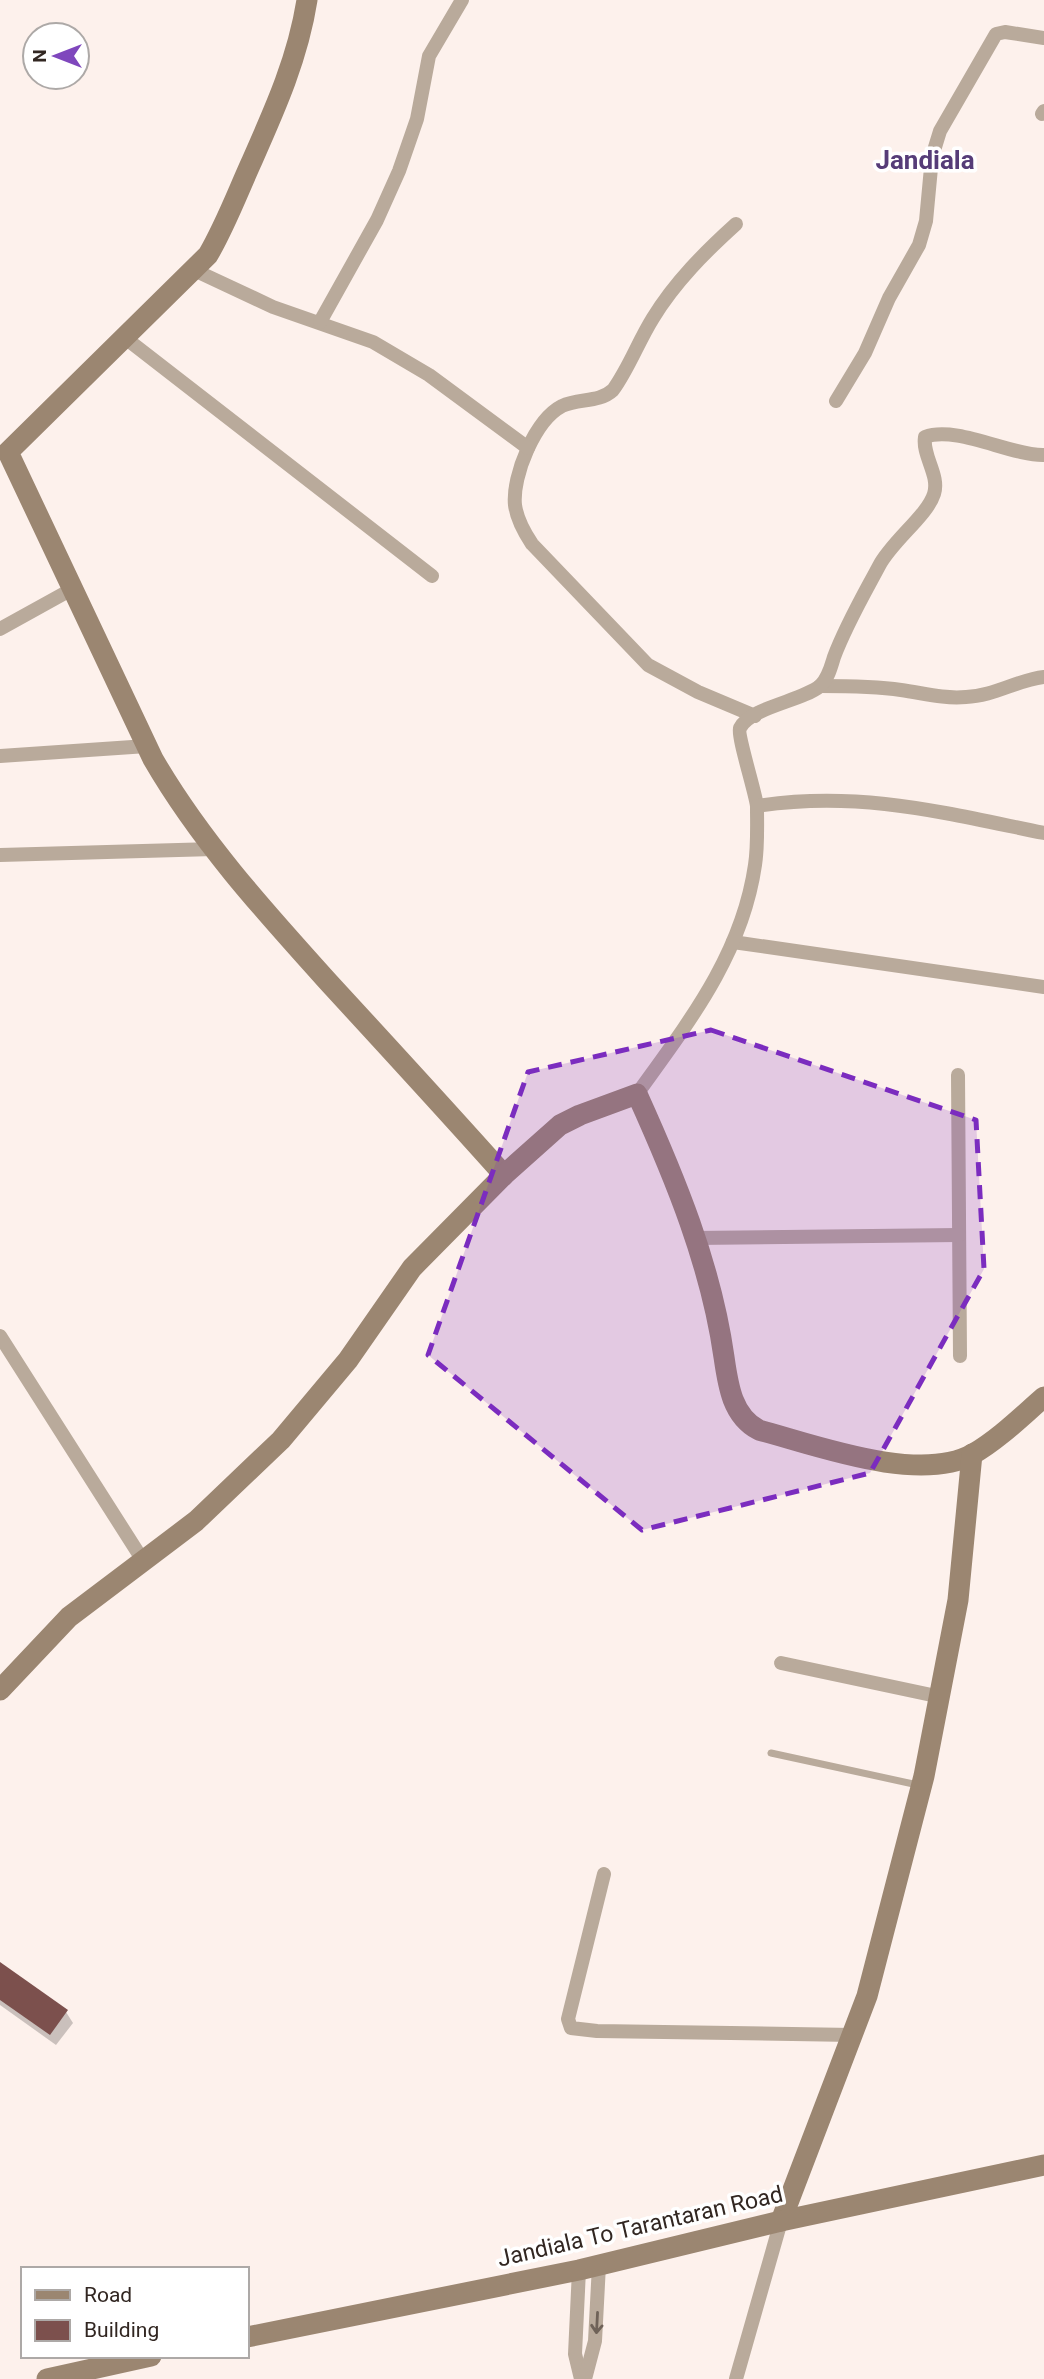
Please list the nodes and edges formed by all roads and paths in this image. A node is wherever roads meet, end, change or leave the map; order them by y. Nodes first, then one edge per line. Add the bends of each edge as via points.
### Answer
1 (307, 0) edge
2 (462, 0) edge
3 (1044, 38) edge
4 (736, 224) dead end
5 (194, 270) junction
6 (320, 322) junction
7 (124, 337) junction
8 (836, 401) dead end
9 (528, 448) junction
10 (4, 455) edge
11 (1044, 455) edge
12 (432, 576) dead end
13 (74, 588) junction
14 (0, 628) edge
15 (1044, 677) edge
16 (820, 686) junction
17 (755, 716) junction
18 (147, 746) junction
19 (0, 756) edge
20 (757, 806) junction
21 (1044, 833) edge
22 (214, 849) junction
23 (0, 855) edge
24 (733, 942) junction
25 (1044, 987) edge
26 (958, 1075) dead end
27 (637, 1094) junction
28 (504, 1175) junction
29 (959, 1235) junction
30 (694, 1238) junction
31 (0, 1336) edge
32 (960, 1356) dead end
33 (1044, 1397) edge
34 (972, 1454) junction
35 (142, 1559) junction
36 (781, 1663) dead end
37 (0, 1690) edge
38 (941, 1697) junction
39 (771, 1753) dead end
40 (922, 1786) junction
41 (604, 1874) dead end
42 (853, 2035) junction
43 (1044, 2165) edge
44 (781, 2221) junction
45 (589, 2267) junction
46 (248, 2337) edge
47 (142, 2358) edge
48 (47, 2379) edge
49 (583, 2379) edge
50 (736, 2379) edge

1 - 5 street via 300,41 284,88 222,231
2 - 6 street via 429,56 417,119 399,171
3 - 8 street via 996,34 959,97 932,157 919,245
4 - 9 street via 674,289 613,390 553,412
5 - 6 street via 245,296
5 - 7 street
6 - 9 street via 373,342 429,375
7 - 10 street
7 - 12 street
9 - 17 street via 516,483 515,503 532,544 648,665
10 - 13 street
11 - 16 street via 999,444 925,437 934,495 881,562
13 - 14 street
13 - 18 street
15 - 16 street via 967,698 865,686
16 - 17 street
17 - 20 street via 742,725 739,738 753,777
18 - 19 street
18 - 22 street via 176,798
20 - 21 street via 804,799 859,800
20 - 24 street via 755,866
22 - 23 street
22 - 28 street
24 - 25 street
24 - 27 street via 707,997
26 - 29 street
27 - 28 street via 560,1125
27 - 30 street
28 - 35 street via 412,1268 348,1360 281,1440 196,1521
29 - 30 street
29 - 32 street
30 - 34 street via 719,1321 728,1383 745,1423 879,1460 921,1465
31 - 35 street
33 - 34 street
34 - 38 street via 958,1600
35 - 37 street via 69,1617
36 - 38 street
38 - 40 street
39 - 40 lane
40 - 42 street
41 - 42 street via 568,2019 571,2028
42 - 44 street
43 - 44 street, Jandiala To Tarantaran Road
44 - 45 street, Jandiala To Tarantaran Road
44 - 50 street
45 - 46 street, Jandiala To Tarantaran Road
45 -> 49 street via 595,2341
45 - 49 street via 575,2354
47 - 48 street

